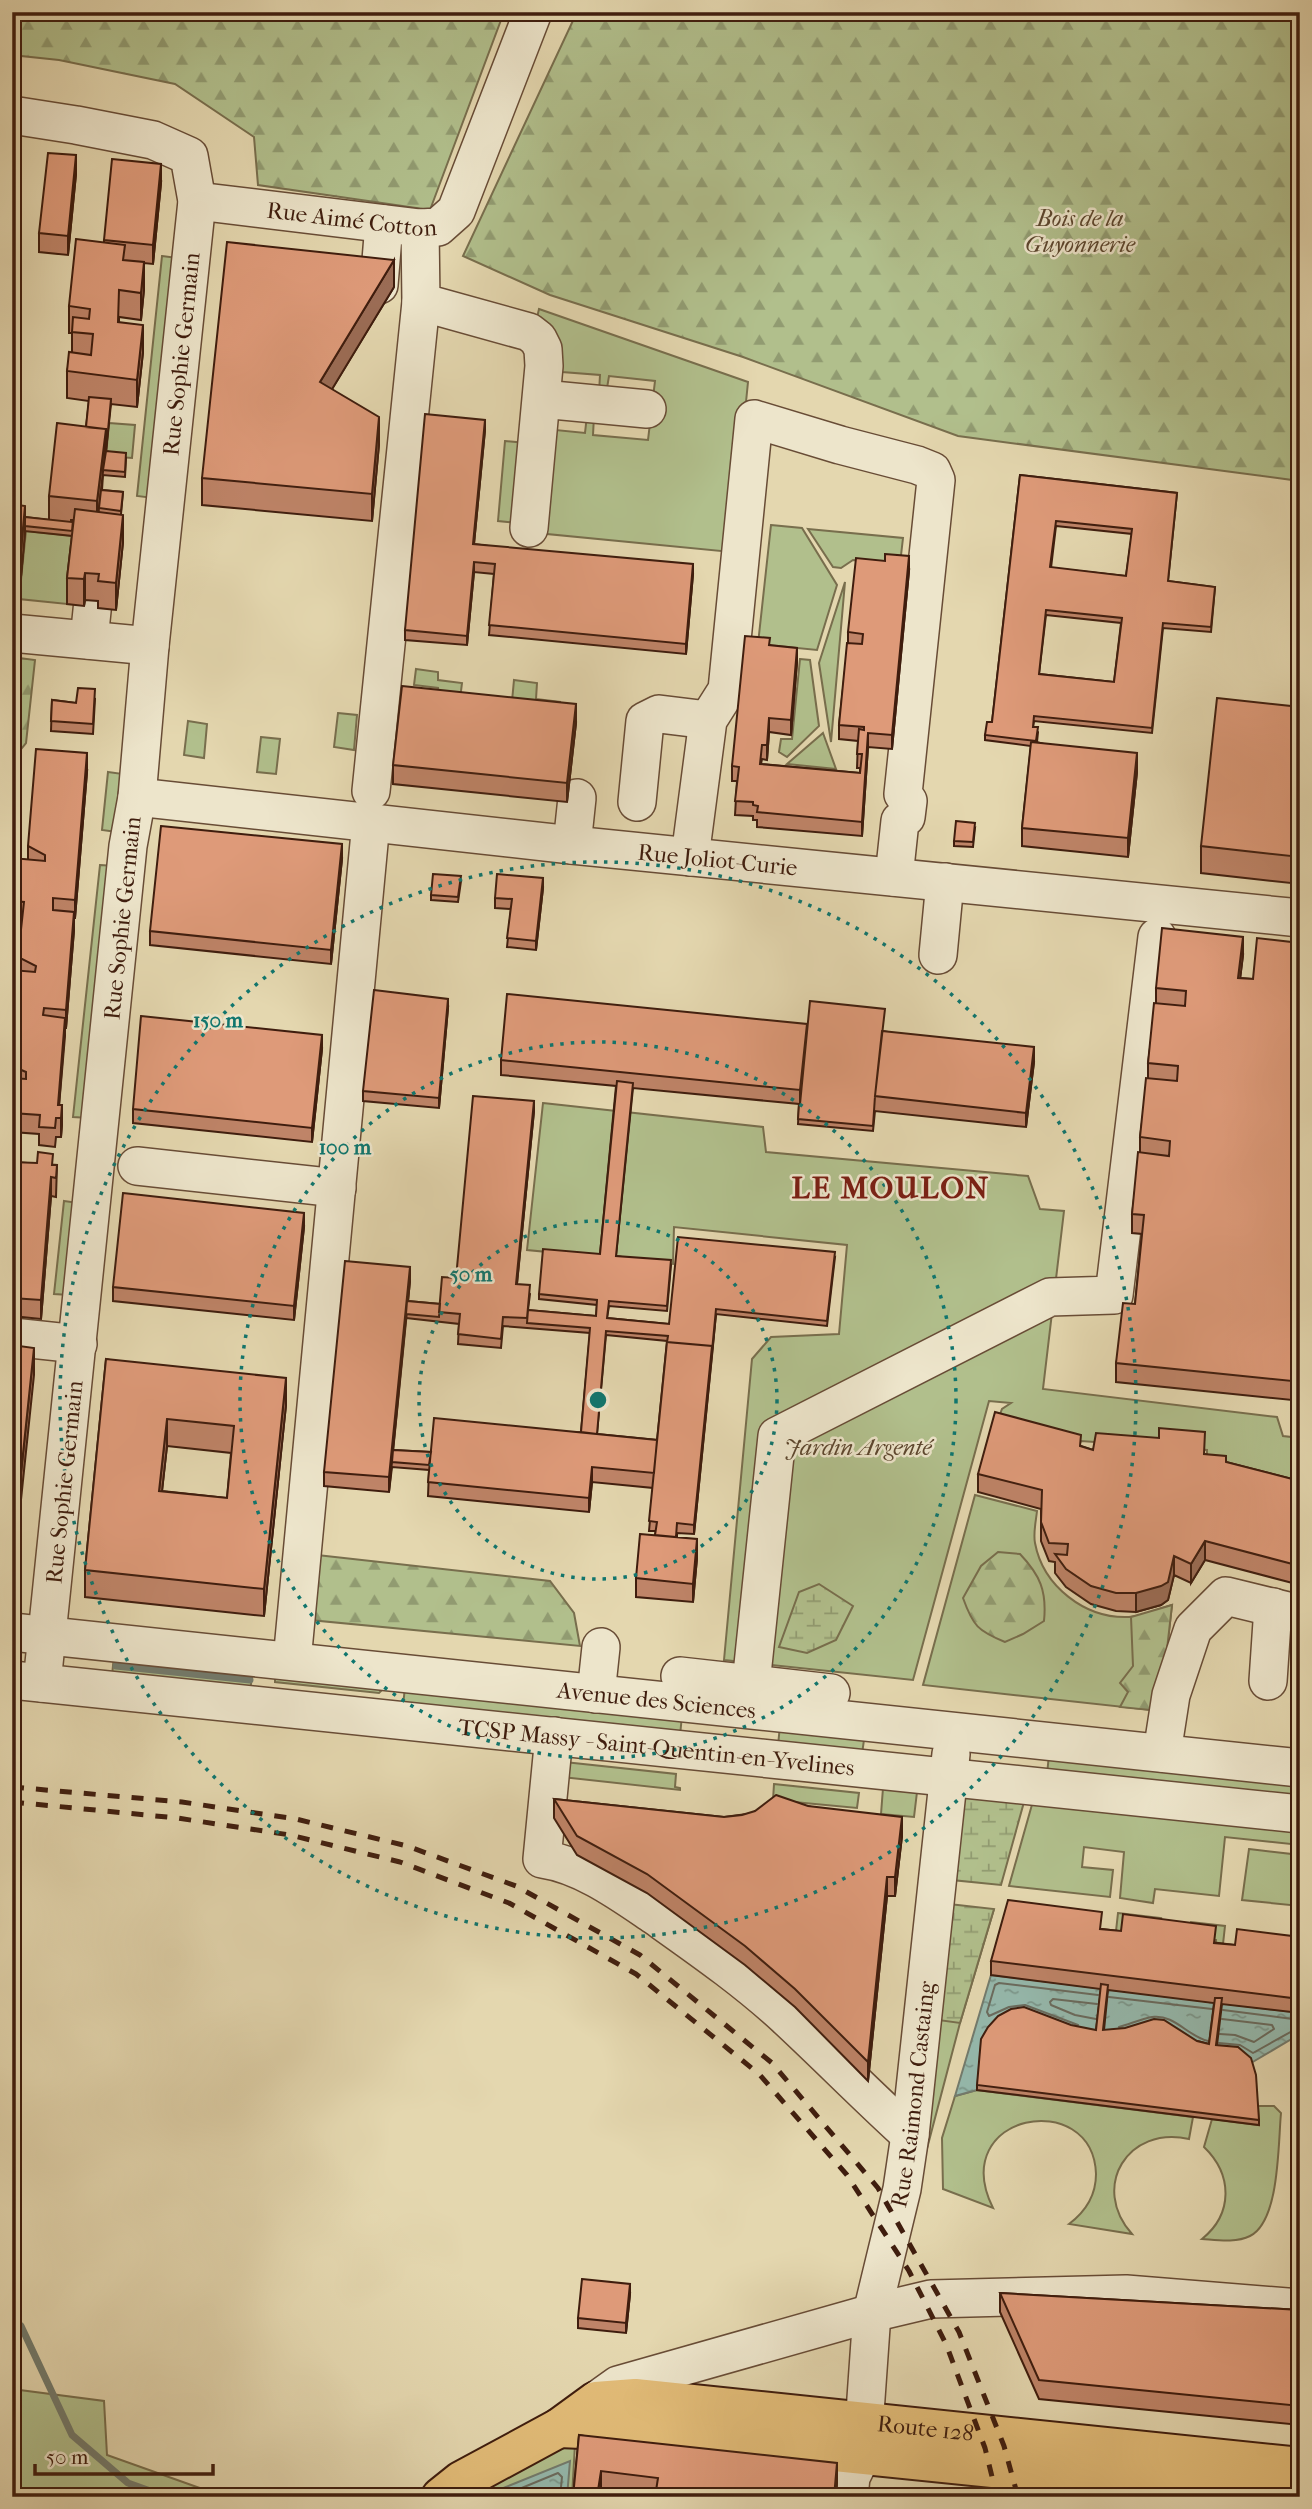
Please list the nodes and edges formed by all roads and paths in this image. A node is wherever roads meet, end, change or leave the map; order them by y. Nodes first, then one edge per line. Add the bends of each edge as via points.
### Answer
1 (533, 12) edge
2 (12, 115) edge
3 (197, 201) junction
4 (384, 224) junction
5 (420, 228) junction
6 (380, 285) edge
7 (421, 302) junction
8 (542, 399) junction
9 (647, 409) dead end
10 (528, 527) dead end
11 (93, 601) edge
12 (12, 633) edge
13 (89, 640) junction
14 (150, 646) junction
15 (708, 720) junction
16 (137, 797) junction
17 (577, 798) dead end
18 (637, 802) dead end
19 (371, 806) junction
20 (572, 845) junction
21 (690, 857) junction
22 (894, 877) junction
23 (945, 882) junction
24 (1300, 918) edge
25 (1157, 937) dead end
26 (939, 955) dead end
27 (137, 1166) dead end
28 (337, 1188) junction
29 (12, 1337) edge
30 (78, 1344) junction
31 (1212, 1609) junction
32 (1286, 1610) edge
33 (12, 1632) edge
34 (48, 1636) junction
35 (601, 1647) dead end
36 (1211, 1650) dead end
37 (292, 1661) junction
38 (680, 1676) dead end
39 (27, 1681) edge
40 (1268, 1681) dead end
41 (741, 1688) junction
42 (596, 1694) junction
43 (864, 1697) dead end
44 (953, 1732) junction
45 (554, 1736) junction
46 (1162, 1754) junction
47 (1300, 1768) edge
48 (949, 1778) junction
49 (1300, 1814) edge
50 (910, 2135) junction
51 (1300, 2308) edge
52 (872, 2313) junction
53 (596, 2401) junction
54 (559, 2428) junction
55 (864, 2438) junction
56 (1300, 2468) edge
57 (1073, 2486) edge
58 (441, 2497) edge
59 (849, 2497) edge
60 (1277, 2497) edge

1 - 5 street, Rue Aimé Cotton via 456,211 438,227
2 - 3 street, Rue Sophie Germain via 153,140 189,156
3 - 4 street, Rue Aimé Cotton
3 - 14 street, Rue Sophie Germain
4 - 5 street, Rue Aimé Cotton
4 - 6 street
5 - 7 street
7 - 8 street via 529,332 538,339 543,349
7 - 19 street
8 - 9 street
8 - 10 street
11 - 13 street
12 - 13 street
13 - 14 street
14 - 16 street, Rue Sophie Germain
15 - 18 street via 659,714 645,721
15 - 21 street
15 - 22 street via 727,690 754,419 932,471 936,480 903,794 908,801 906,817 900,821
16 - 19 street, Rue Joliot-Curie
16 - 30 street, Rue Sophie Germain via 128,846
17 - 20 street
19 - 20 street, Rue Joliot-Curie
19 - 28 street
20 - 21 street, Rue Joliot-Curie
21 - 22 street, Rue Joliot-Curie
22 - 23 street, Rue Joliot-Curie
23 - 24 street, Rue Joliot-Curie
23 - 26 street
25 - 41 street via 1114,1295 1050,1297 777,1436
27 - 28 street
28 - 37 street
29 - 30 street
30 - 34 street, Rue Sophie Germain
31 - 32 street via 1226,1596
31 - 36 street
31 - 46 street via 1193,1629 1171,1695
32 - 40 street
33 - 34 street, Avenue des Sciences
34 - 37 street, Avenue des Sciences
34 - 39 street, Rue Sophie Germain
35 - 42 street
37 - 42 street, Avenue des Sciences
38 - 41 street
39 - 45 street, TCSP Massy - Saint-Quentin-en-Yvelines
41 - 43 street
42 - 44 street, Avenue des Sciences
44 - 46 street, Avenue des Sciences
44 - 48 street, Rue Raimond Castaing
45 - 48 street, TCSP Massy - Saint-Quentin-en-Yvelines
45 - 50 street via 542,1859 561,1862 592,1877 718,1961 785,2016
46 - 47 street, Avenue des Sciences
48 - 49 street, TCSP Massy - Saint-Quentin-en-Yvelines
48 - 50 street, Rue Raimond Castaing
50 - 52 street, Rue Raimond Castaing
51 - 52 street via 1126,2294 931,2299
52 - 53 street via 618,2385
52 - 55 street, Rue Raimond Castaing
53 - 54 main road
53 - 55 main road, Route 128 via 635,2398
54 - 55 main road, Route 128
54 - 58 main road via 461,2481
55 - 56 main road, Route 128
55 - 57 main road, Route 128
55 - 59 street, Rue Raimond Castaing
57 - 60 main road, Route 128

